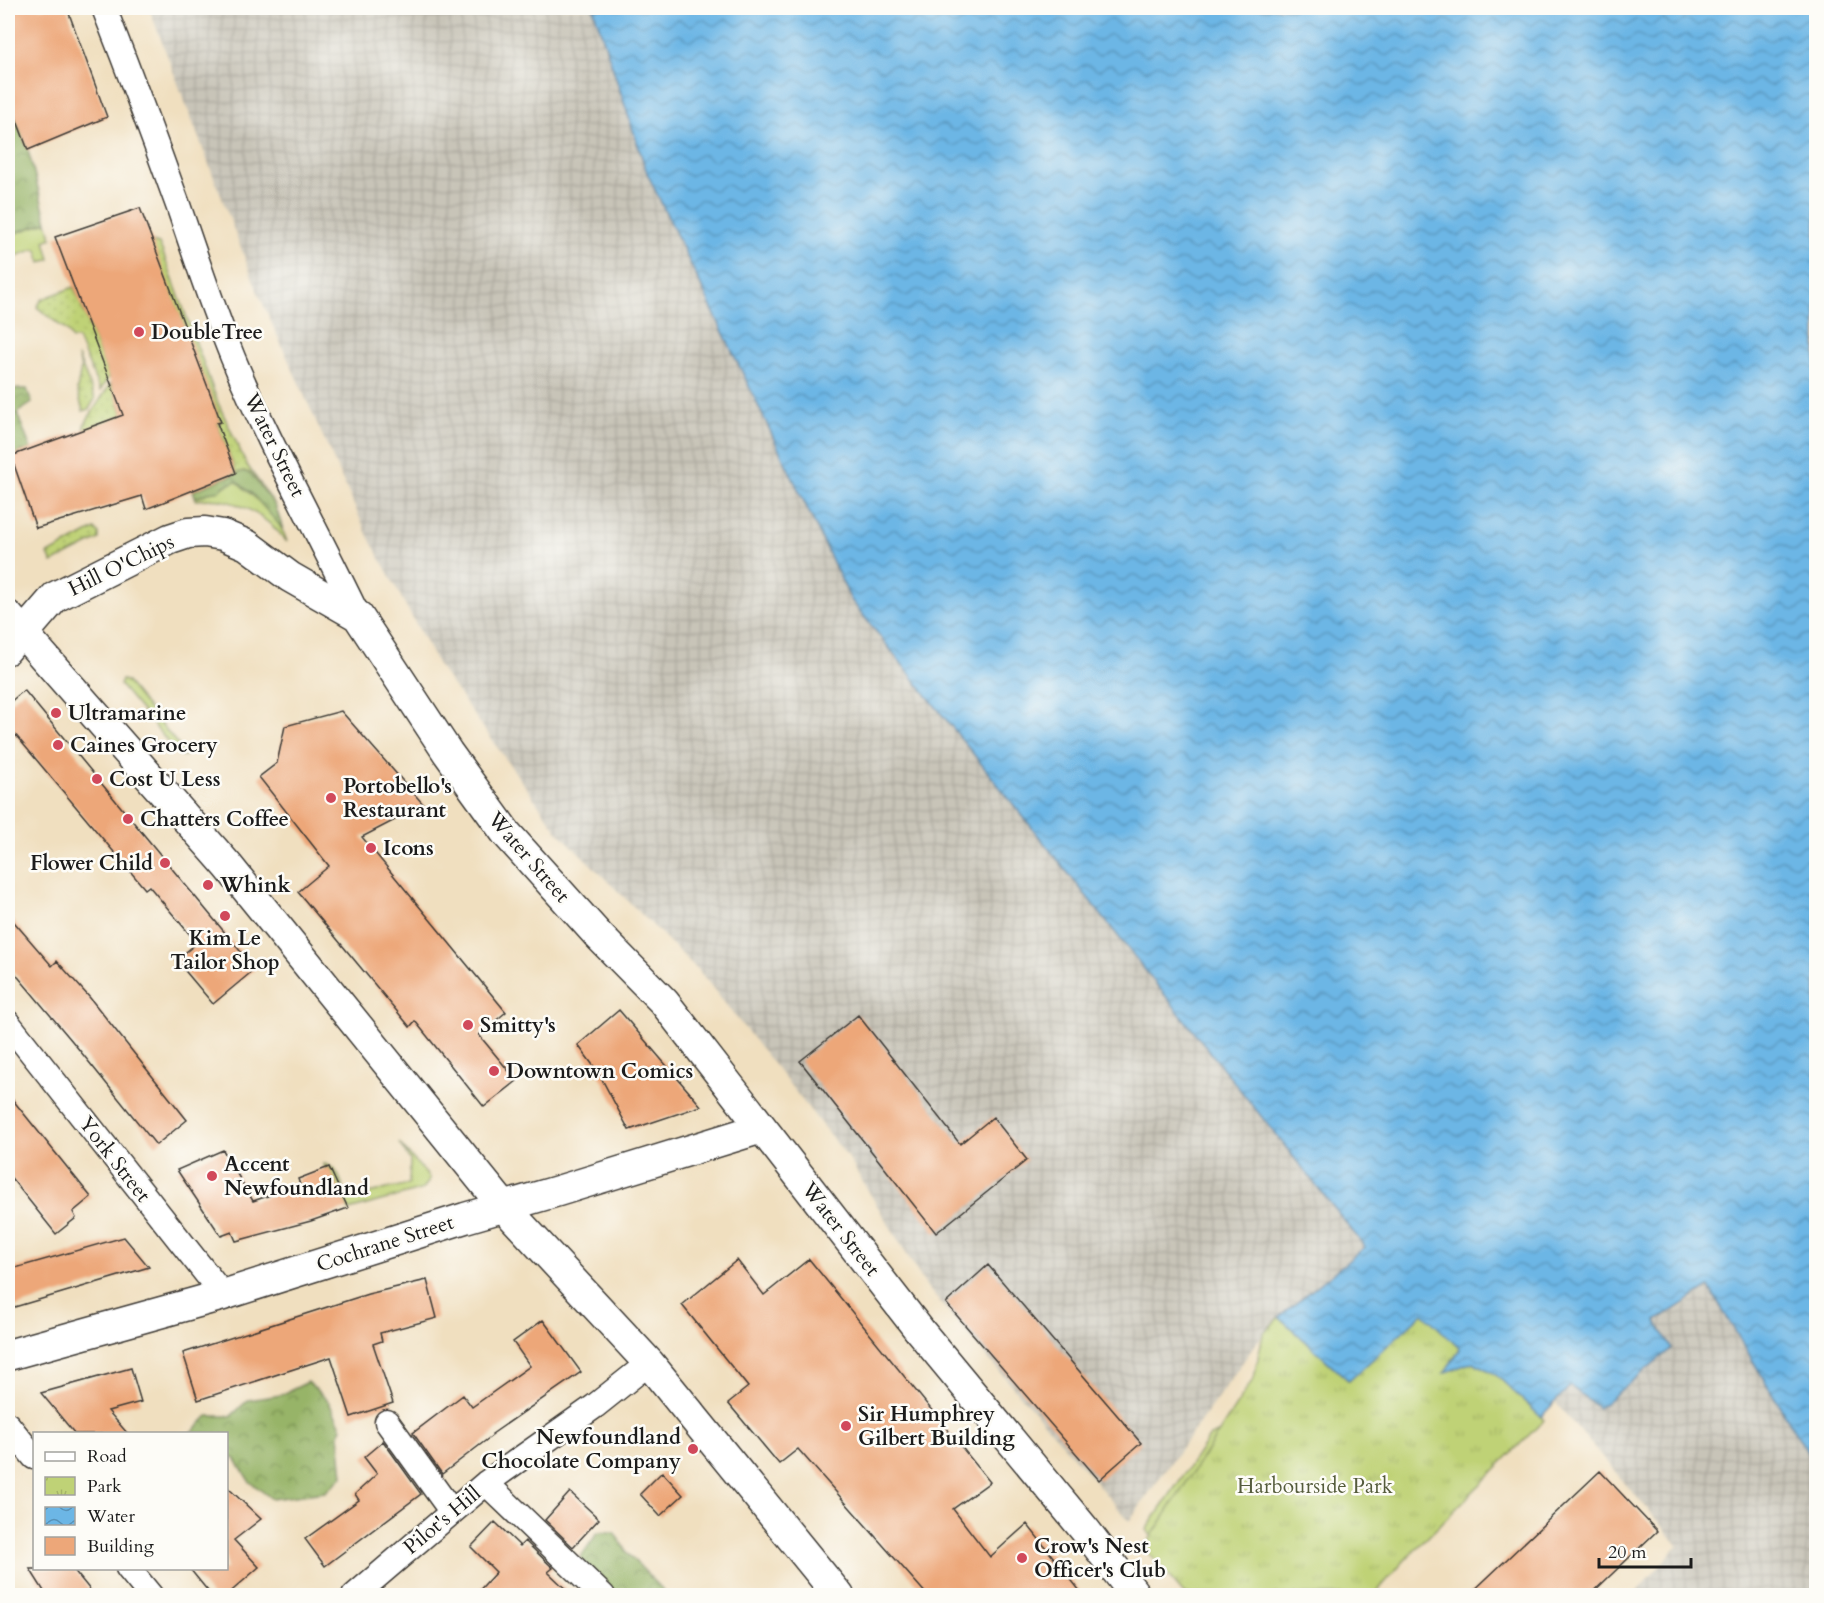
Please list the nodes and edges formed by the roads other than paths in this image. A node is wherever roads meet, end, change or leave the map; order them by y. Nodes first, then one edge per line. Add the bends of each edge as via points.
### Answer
1 (104, 8) edge
2 (358, 616) junction
3 (13, 634) edge
4 (8, 1023) edge
5 (762, 1128) junction
6 (504, 1206) junction
7 (223, 1295) junction
8 (8, 1355) edge
9 (649, 1363) junction
10 (387, 1422) dead end
11 (8, 1425) edge
12 (33, 1456) edge
13 (486, 1483) junction
14 (452, 1512) junction
15 (129, 1570) edge
16 (151, 1596) edge
17 (354, 1596) edge
18 (603, 1596) edge
19 (838, 1596) edge
20 (1136, 1596) edge

1 - 2 street, Water Street via 234,360
2 - 3 street, Hill O'Chips via 290,577 247,544 205,532 170,539 55,597
2 - 5 street, Water Street via 506,833 664,1002
3 - 6 street via 228,866
4 - 7 street, York Street
5 - 6 street, Cochrane Street
5 - 20 street, Water Street via 920,1331
6 - 7 street, Cochrane Street
6 - 9 street
7 - 8 street, Cochrane Street
9 - 13 street, Pilot's Hill
9 - 19 street
10 - 14 street
11 - 12 street
13 - 14 street, Pilot's Hill
13 - 18 street
14 - 17 street, Pilot's Hill
15 - 16 street

